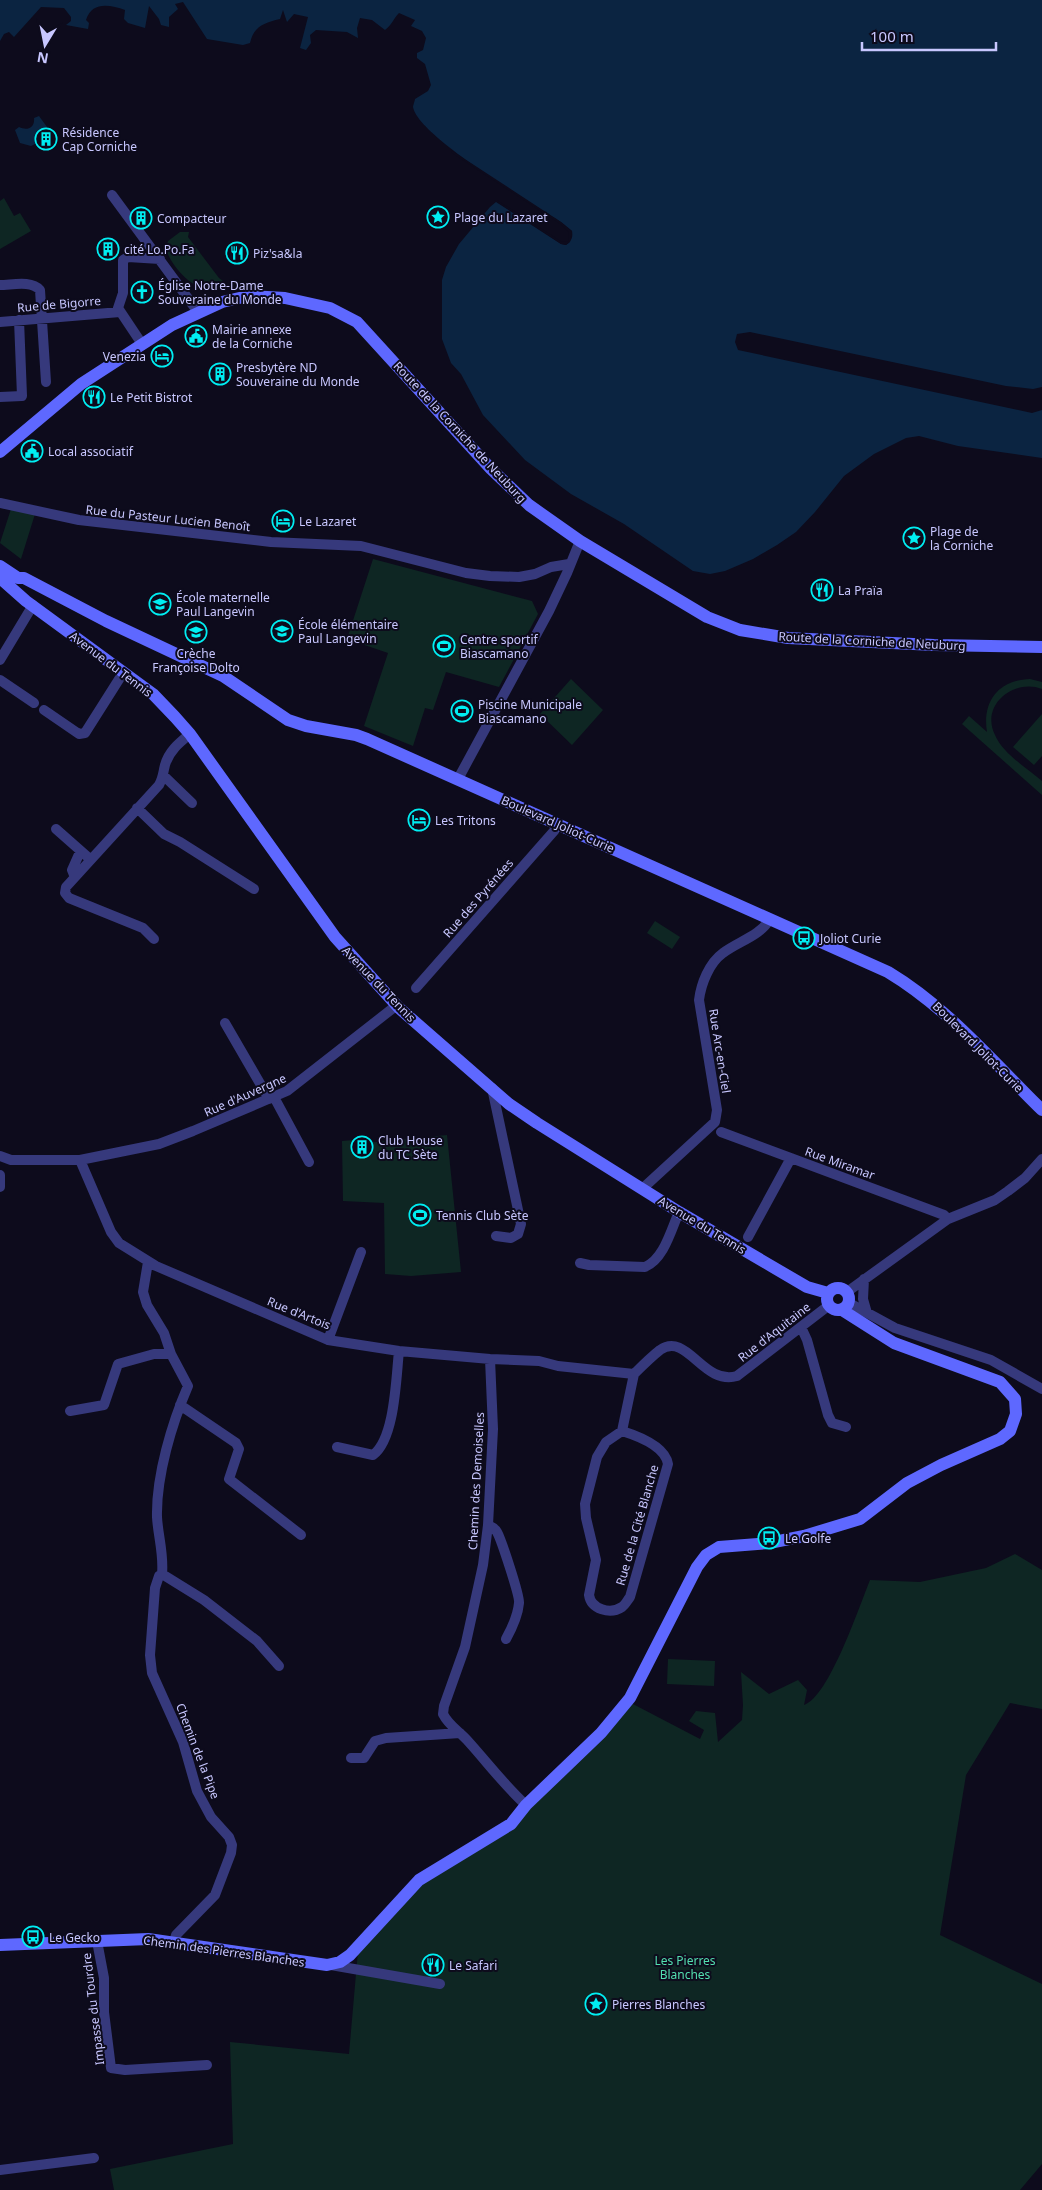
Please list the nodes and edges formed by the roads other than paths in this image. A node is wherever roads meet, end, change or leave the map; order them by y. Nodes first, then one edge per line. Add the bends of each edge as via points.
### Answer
1 (112, 195) dead end
2 (160, 259) junction
3 (0, 285) edge
4 (120, 312) junction
5 (198, 312) junction
6 (42, 318) junction
7 (19, 320) junction
8 (0, 322) edge
9 (142, 344) junction
10 (46, 382) dead end
11 (0, 397) edge
12 (0, 452) edge
13 (0, 503) edge
14 (580, 541) junction
15 (569, 564) junction
16 (0, 566) edge
17 (0, 578) edge
18 (23, 588) junction
19 (33, 605) junction
20 (1042, 647) edge
21 (0, 660) edge
22 (124, 673) junction
23 (0, 680) edge
24 (34, 703) dead end
25 (44, 710) dead end
26 (190, 734) junction
27 (164, 776) junction
28 (458, 779) junction
29 (192, 803) dead end
30 (137, 808) junction
31 (558, 824) junction
32 (56, 829) dead end
33 (80, 852) junction
34 (90, 860) junction
35 (74, 875) junction
36 (254, 888) dead end
37 (770, 919) junction
38 (154, 939) dead end
39 (416, 988) dead end
40 (397, 1005) junction
41 (225, 1022) dead end
42 (492, 1088) junction
43 (272, 1098) junction
44 (1042, 1110) edge
45 (721, 1132) dead end
46 (0, 1156) edge
47 (790, 1158) junction
48 (1042, 1159) edge
49 (80, 1160) junction
50 (309, 1162) dead end
51 (0, 1175) edge
52 (0, 1187) edge
53 (642, 1189) junction
54 (679, 1212) junction
55 (948, 1219) junction
56 (496, 1236) dead end
57 (748, 1237) dead end
58 (361, 1252) dead end
59 (148, 1262) junction
60 (580, 1262) dead end
61 (864, 1279) junction
62 (828, 1300) junction
63 (846, 1302) junction
64 (867, 1313) junction
65 (801, 1327) junction
66 (328, 1340) junction
67 (400, 1351) junction
68 (171, 1354) junction
69 (490, 1359) junction
70 (634, 1374) junction
71 (1042, 1389) edge
72 (180, 1405) junction
73 (70, 1411) dead end
74 (846, 1427) dead end
75 (622, 1431) junction
76 (336, 1447) dead end
77 (488, 1525) junction
78 (300, 1535) dead end
79 (162, 1574) junction
80 (506, 1639) dead end
81 (279, 1666) dead end
82 (460, 1733) junction
83 (351, 1758) dead end
84 (526, 1805) junction
85 (97, 1941) junction
86 (174, 1942) junction
87 (0, 1945) edge
88 (327, 1965) junction
89 (440, 1984) dead end
90 (207, 2065) dead end
91 (94, 2158) dead end
92 (0, 2170) edge

1 - 2 street
2 - 4 street via 128,257 123,260
2 - 5 street
3 - 6 street via 36,286 40,293
4 - 6 street, Rue de Bigorre
4 - 9 street
5 - 9 street, Route de la Corniche de Neuburg
5 - 14 street, Route de la Corniche de Neuburg via 222,302 264,296 323,306 346,315 384,351 508,487
6 - 7 street, Rue de Bigorre
6 - 10 street
7 - 8 street, Rue de Bigorre
7 - 11 street via 22,396
9 - 12 street, Route de la Corniche de Neuburg via 81,384
13 - 15 street, Rue du Pasteur Lucien Benoît via 79,520 271,542 361,546 466,573 490,576 519,577
14 - 15 street
14 - 20 street, Route de la Corniche de Neuburg via 707,617 740,630 827,641
15 - 28 street via 549,611
16 - 18 street, Avenue du Tennis
17 - 18 street, Avenue du Tennis
18 - 19 street, Avenue du Tennis
18 - 28 street, Boulevard Joliot-Curie via 42,588 223,676 288,720 315,729 356,735
19 - 21 street
19 - 22 street, Avenue du Tennis
22 - 25 street via 85,733 80,734
22 - 26 street, Avenue du Tennis via 153,694
23 - 24 street
26 - 27 street via 171,752
26 - 40 street, Avenue du Tennis via 336,937
27 - 29 street
27 - 30 street via 160,785
28 - 31 street, Boulevard Joliot-Curie
30 - 34 street
30 - 36 street via 164,834
31 - 37 street, Boulevard Joliot-Curie
31 - 39 street, Rue des Pyrénées
32 - 33 street
33 - 34 street
33 - 35 street via 72,870
34 - 35 street
35 - 38 street via 66,887 65,893 69,898 143,928
37 - 44 street, Boulevard Joliot-Curie via 888,972 914,989 945,1013
37 - 53 street, Rue Arc-en-Ciel via 764,928 722,954 701,984 699,1000 717,1110 715,1122
40 - 42 street, Avenue du Tennis
40 - 43 street, Rue d'Auvergne via 303,1080
41 - 43 street
42 - 53 street, Avenue du Tennis via 537,1123
42 - 56 street via 521,1224 518,1234 511,1238
43 - 49 street, Rue d'Auvergne via 159,1144
43 - 50 street
45 - 47 street, Rue Miramar
46 - 49 street, Rue d'Auvergne via 11,1160
47 - 55 street, Rue Miramar
47 - 57 street
48 - 55 street via 1020,1183 995,1200
49 - 59 street, Rue d'Artois via 111,1232 119,1243
51 - 52 street
53 - 54 street, Avenue du Tennis
54 - 60 street via 654,1263 645,1267
54 - 62 street, Avenue du Tennis
55 - 61 street
58 - 66 street
59 - 66 street, Rue d'Artois
59 - 68 street, Chemin de la Pipe via 143,1292
61 - 63 street
61 - 64 street via 863,1299
62 - 63 street, Avenue du Tennis via 834,1310
62 - 63 street via 835,1288 842,1289
62 - 65 street, Rue d'Aquitaine
63 - 64 street
63 - 84 street, Avenue du Tennis via 894,1343 1000,1382 1014,1399 1016,1414 1010,1431 1000,1439 908,1483 860,1519 769,1543 719,1547 706,1555 630,1698 601,1733
64 - 71 street via 895,1328 991,1360
65 - 70 street, Rue d'Aquitaine via 738,1376 727,1379 714,1374 679,1347 670,1346 660,1350
65 - 74 street via 828,1415 832,1423
66 - 67 street, Rue d'Artois
67 - 69 street, Rue d'Artois
67 - 76 street via 390,1425 380,1450 373,1456
68 - 72 street, Chemin de la Pipe via 188,1386
68 - 73 street via 154,1354 118,1364 104,1405
69 - 70 street, Rue d'Artois via 539,1361
69 - 77 street, Chemin des Demoiselles via 494,1429
70 - 75 street
72 - 78 street via 236,1443 238,1449 229,1478
72 - 79 street, Chemin de la Pipe via 163,1465 157,1516 164,1562
75 - 75 street, Rue de la Cité Blanche via 606,1442 597,1457 586,1504 596,1560 590,1601 593,1606 604,1610 616,1610 624,1606 630,1597 668,1464 662,1452 638,1436
77 - 80 street via 495,1529 502,1543 518,1593 519,1602
77 - 82 street, Chemin des Demoiselles via 466,1647 444,1706 446,1720
79 - 81 street via 204,1600 257,1641
79 - 86 street, Chemin de la Pipe via 155,1588 150,1655 152,1673 183,1742 197,1791 211,1818 229,1837 232,1845 215,1895 176,1935
82 - 83 street via 386,1738 375,1741 364,1758
82 - 84 street, Chemin des Demoiselles via 504,1785
84 - 88 street, Avenue du Tennis via 511,1824 419,1880 350,1955
85 - 86 street, Chemin des Pierres Blanches via 148,1939
85 - 87 street, Chemin des Pierres Blanches
85 - 90 street, Impasse du Tourdre via 104,1978 104,2012 111,2068
86 - 88 street, Chemin des Pierres Blanches
88 - 89 street
91 - 92 street

